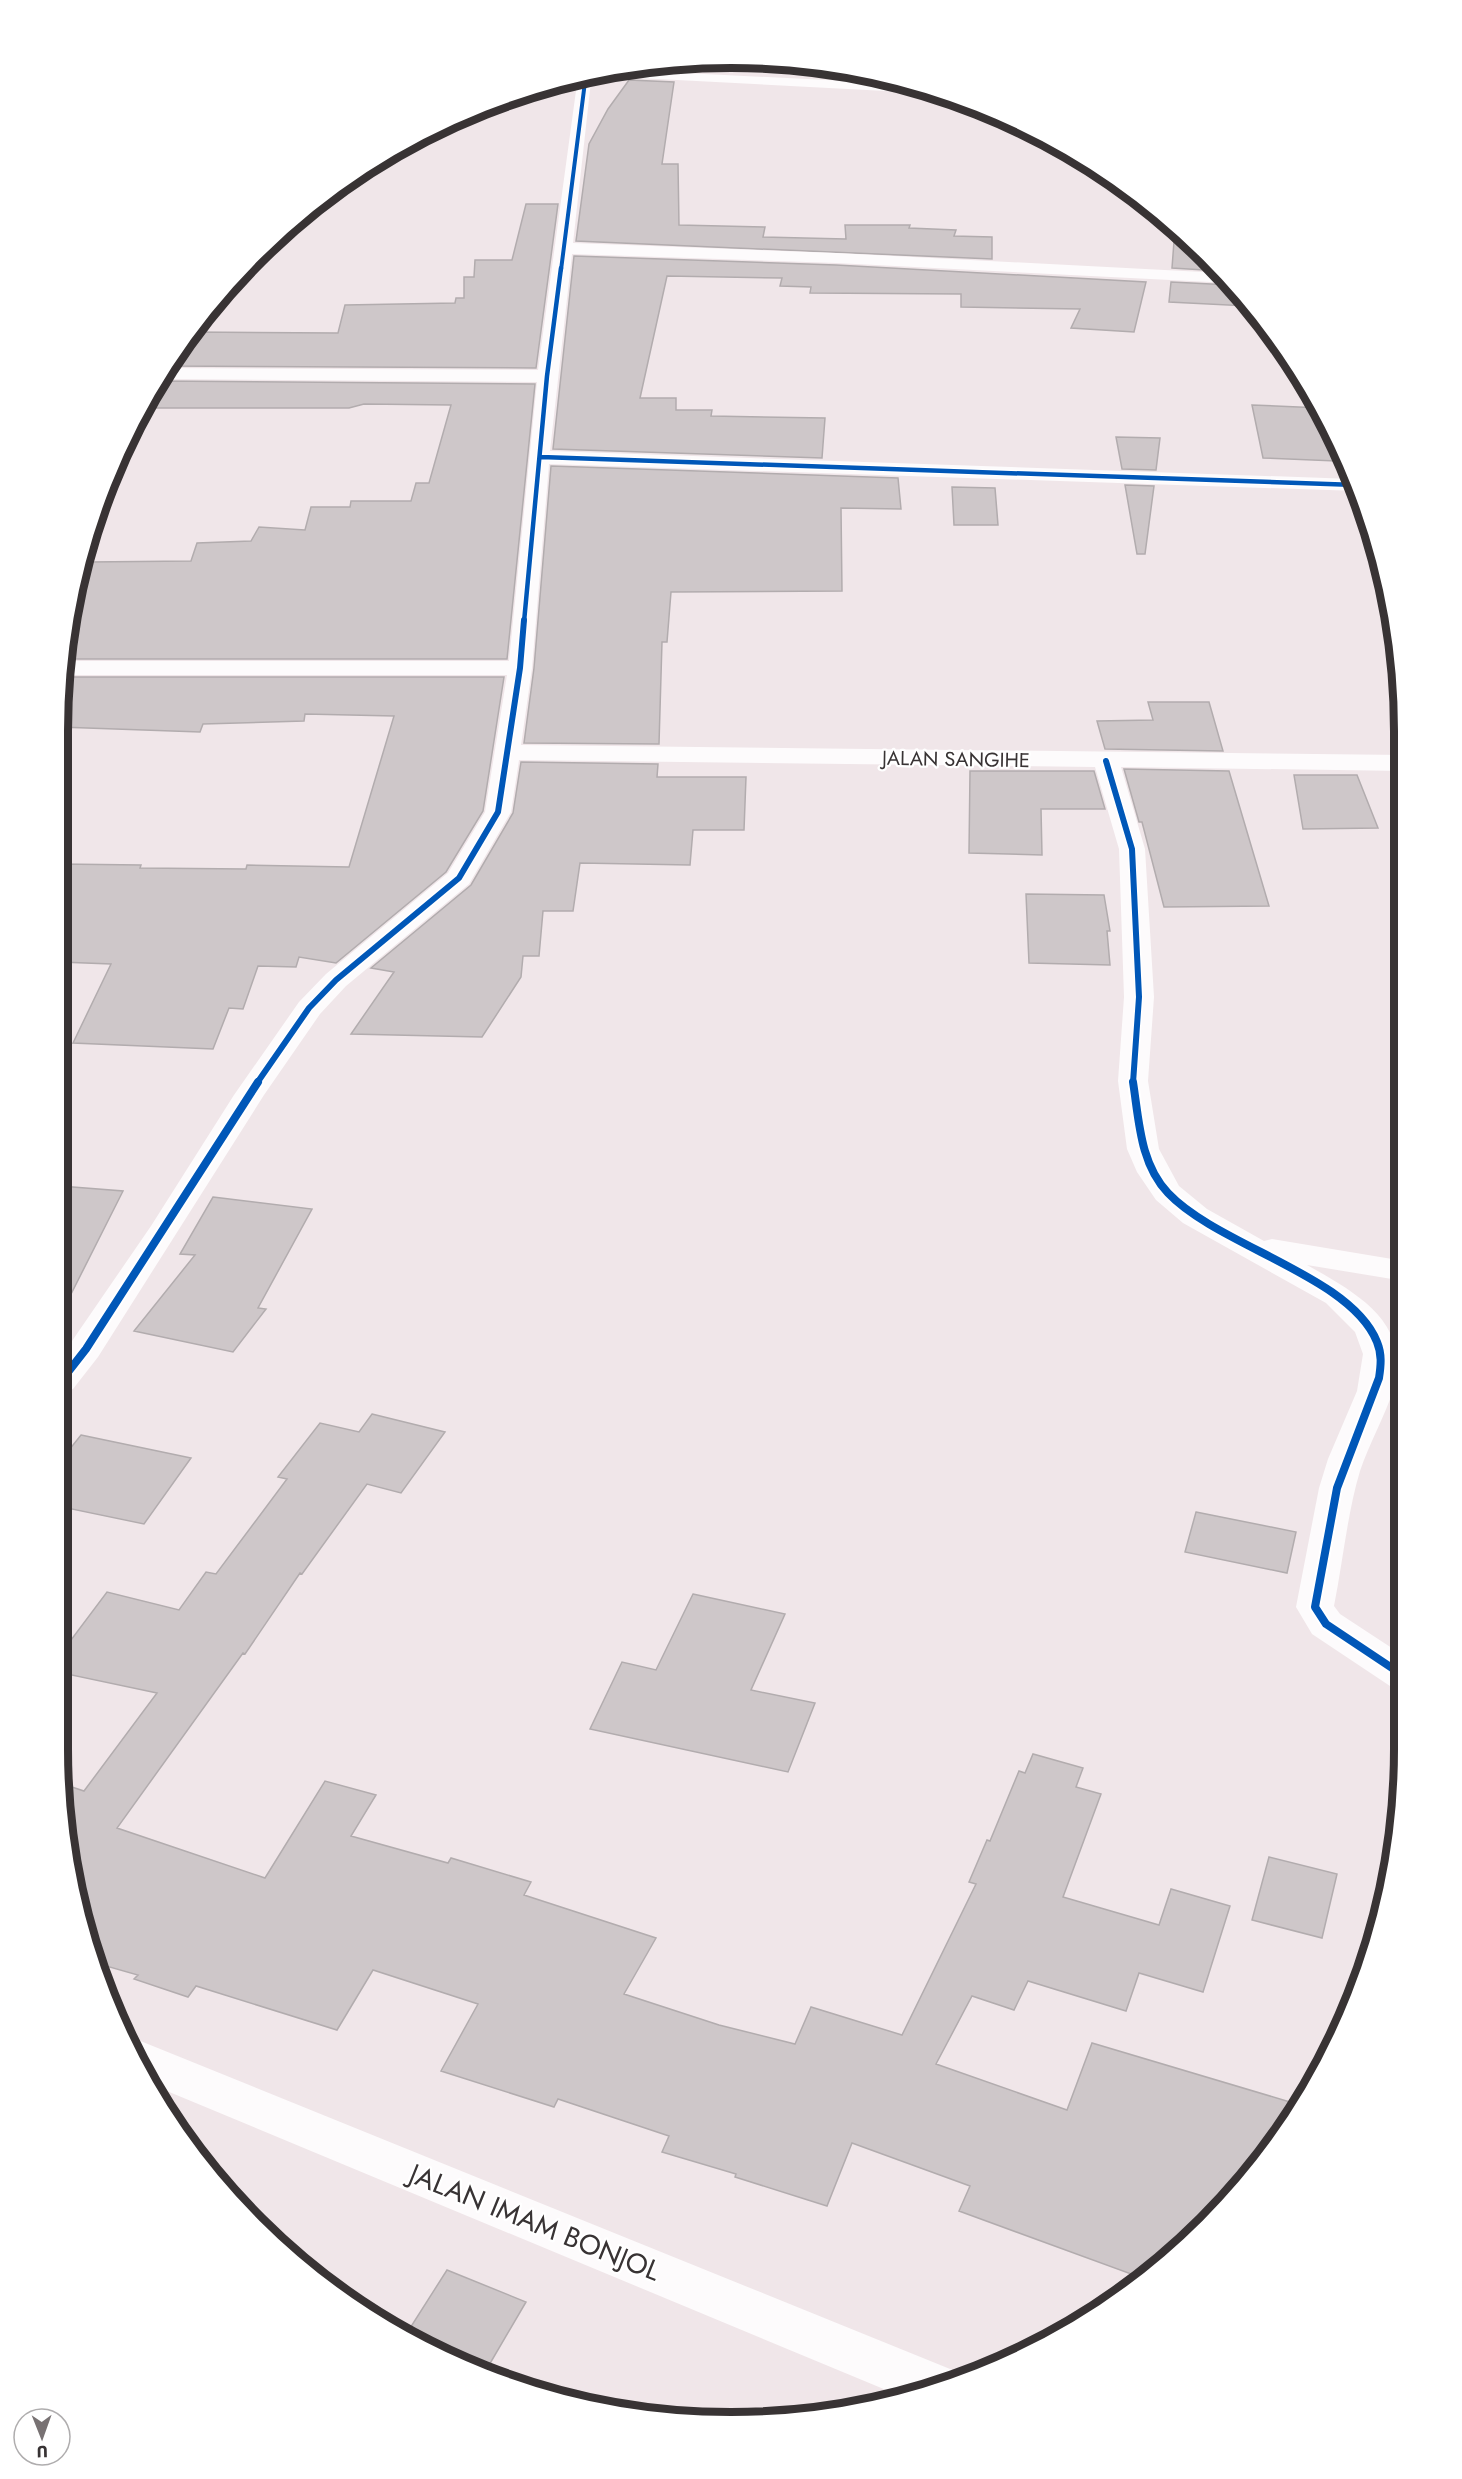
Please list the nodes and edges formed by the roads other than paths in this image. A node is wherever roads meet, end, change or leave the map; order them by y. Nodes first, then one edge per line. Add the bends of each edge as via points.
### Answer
1 (635, 75) edge
2 (584, 86) edge
3 (888, 86) edge
4 (564, 248) junction
5 (1215, 278) edge
6 (172, 374) edge
7 (547, 376) junction
8 (541, 457) junction
9 (1347, 485) edge
10 (71, 668) edge
11 (520, 668) junction
12 (509, 752) junction
13 (1106, 761) junction
14 (1394, 763) edge
15 (1252, 1246) junction
16 (1394, 1269) edge
17 (67, 1373) edge
18 (1394, 1669) edge
19 (147, 2062) edge
20 (926, 2382) edge

1 - 3 street
2 - 4 street
4 - 5 street
4 - 7 street
6 - 7 street
7 - 8 street
8 - 9 street
8 - 11 street
10 - 11 street
11 - 12 street
12 - 13 street, JALAN SANGIHE
12 - 17 street via 498,812 459,879 309,1008
13 - 14 street, JALAN SANGIHE
13 - 15 street via 1132,849 1139,997 1133,1081 1143,1149 1167,1193 1195,1216
15 - 16 street
15 - 18 street via 1338,1296 1357,1311 1374,1335 1381,1362 1342,1471 1315,1607 1326,1624
19 - 20 street, JALAN IMAM BONJOL

